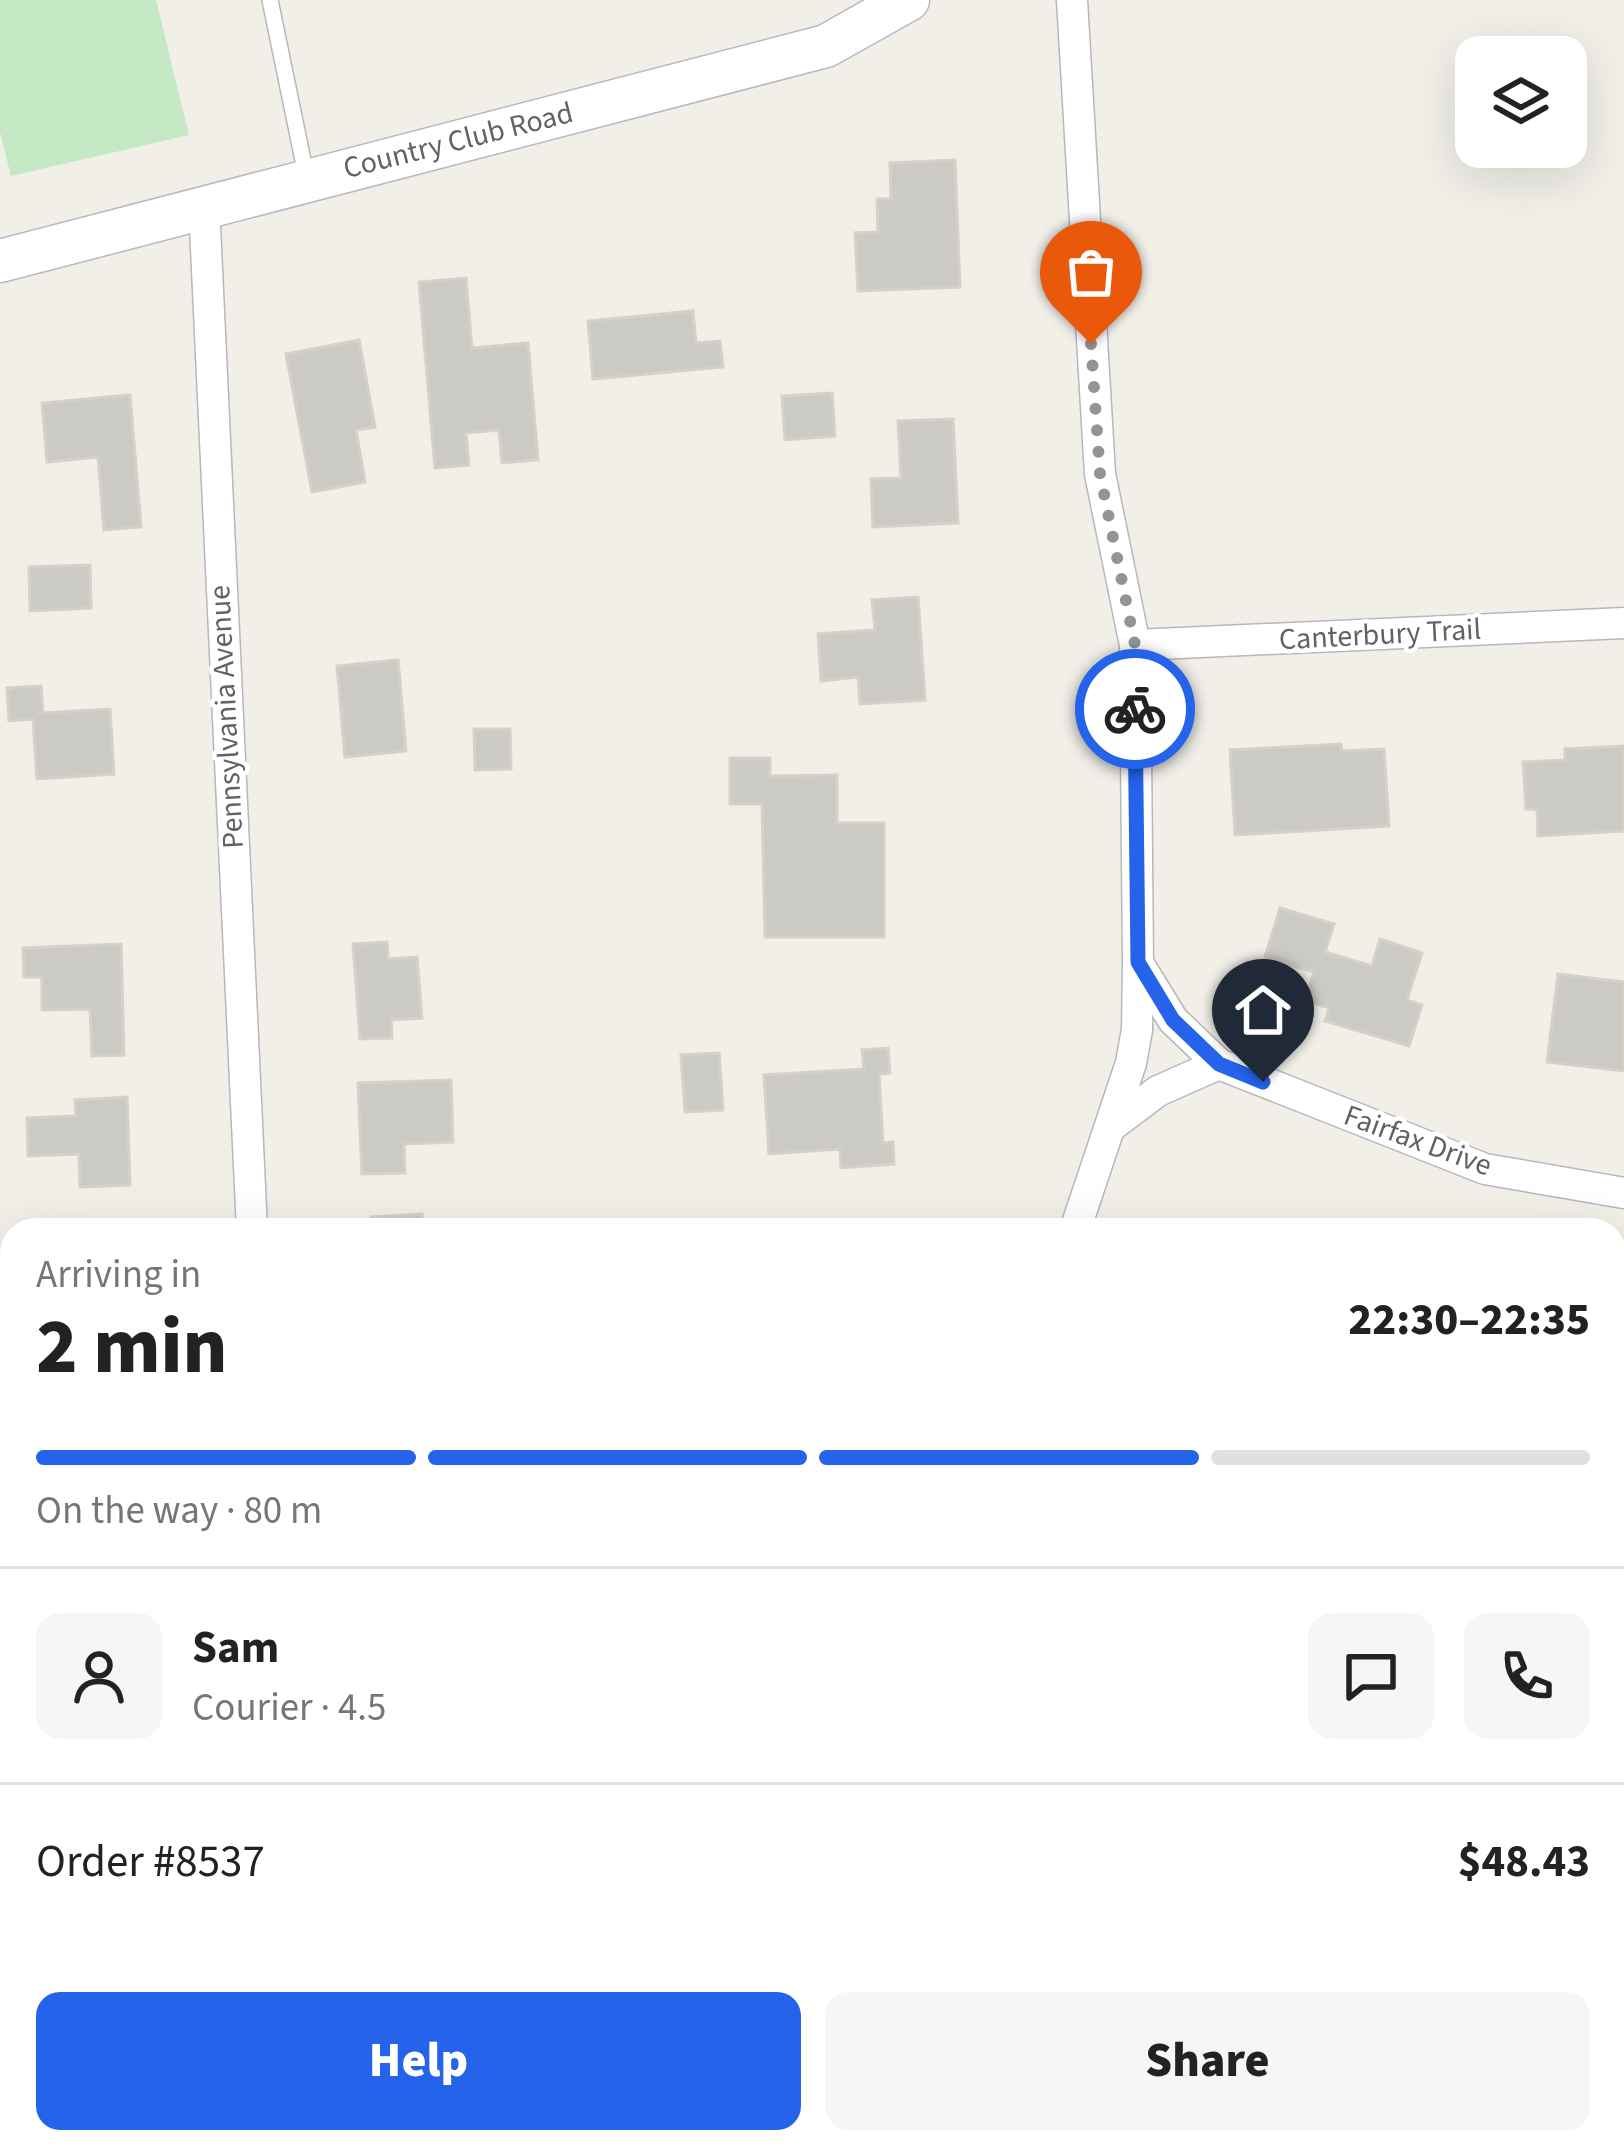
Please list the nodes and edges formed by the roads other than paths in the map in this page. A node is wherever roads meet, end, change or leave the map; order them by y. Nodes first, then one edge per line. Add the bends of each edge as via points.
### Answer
1 (270, 0) edge
2 (908, 0) edge
3 (1072, 0) edge
4 (307, 178) junction
5 (204, 205) junction
6 (0, 261) edge
7 (1624, 623) edge
8 (1135, 645) junction
9 (1138, 962) junction
10 (1219, 1064) junction
11 (1110, 1127) junction
12 (1624, 1193) edge
13 (251, 1218) edge
14 (1079, 1218) edge

1 - 4 lane
2 - 4 main road, Country Club Road via 826,46
3 - 8 street via 1100,474
4 - 5 main road, Country Club Road
5 - 6 main road, Country Club Road
5 - 13 street, Pennsylvania Avenue
7 - 8 street, Canterbury Trail
8 - 9 street
9 - 10 street, Fairfax Drive via 1173,1020
9 - 11 street via 1134,1046
10 - 11 street via 1158,1091
10 - 12 street, Fairfax Drive via 1486,1169
11 - 14 street

